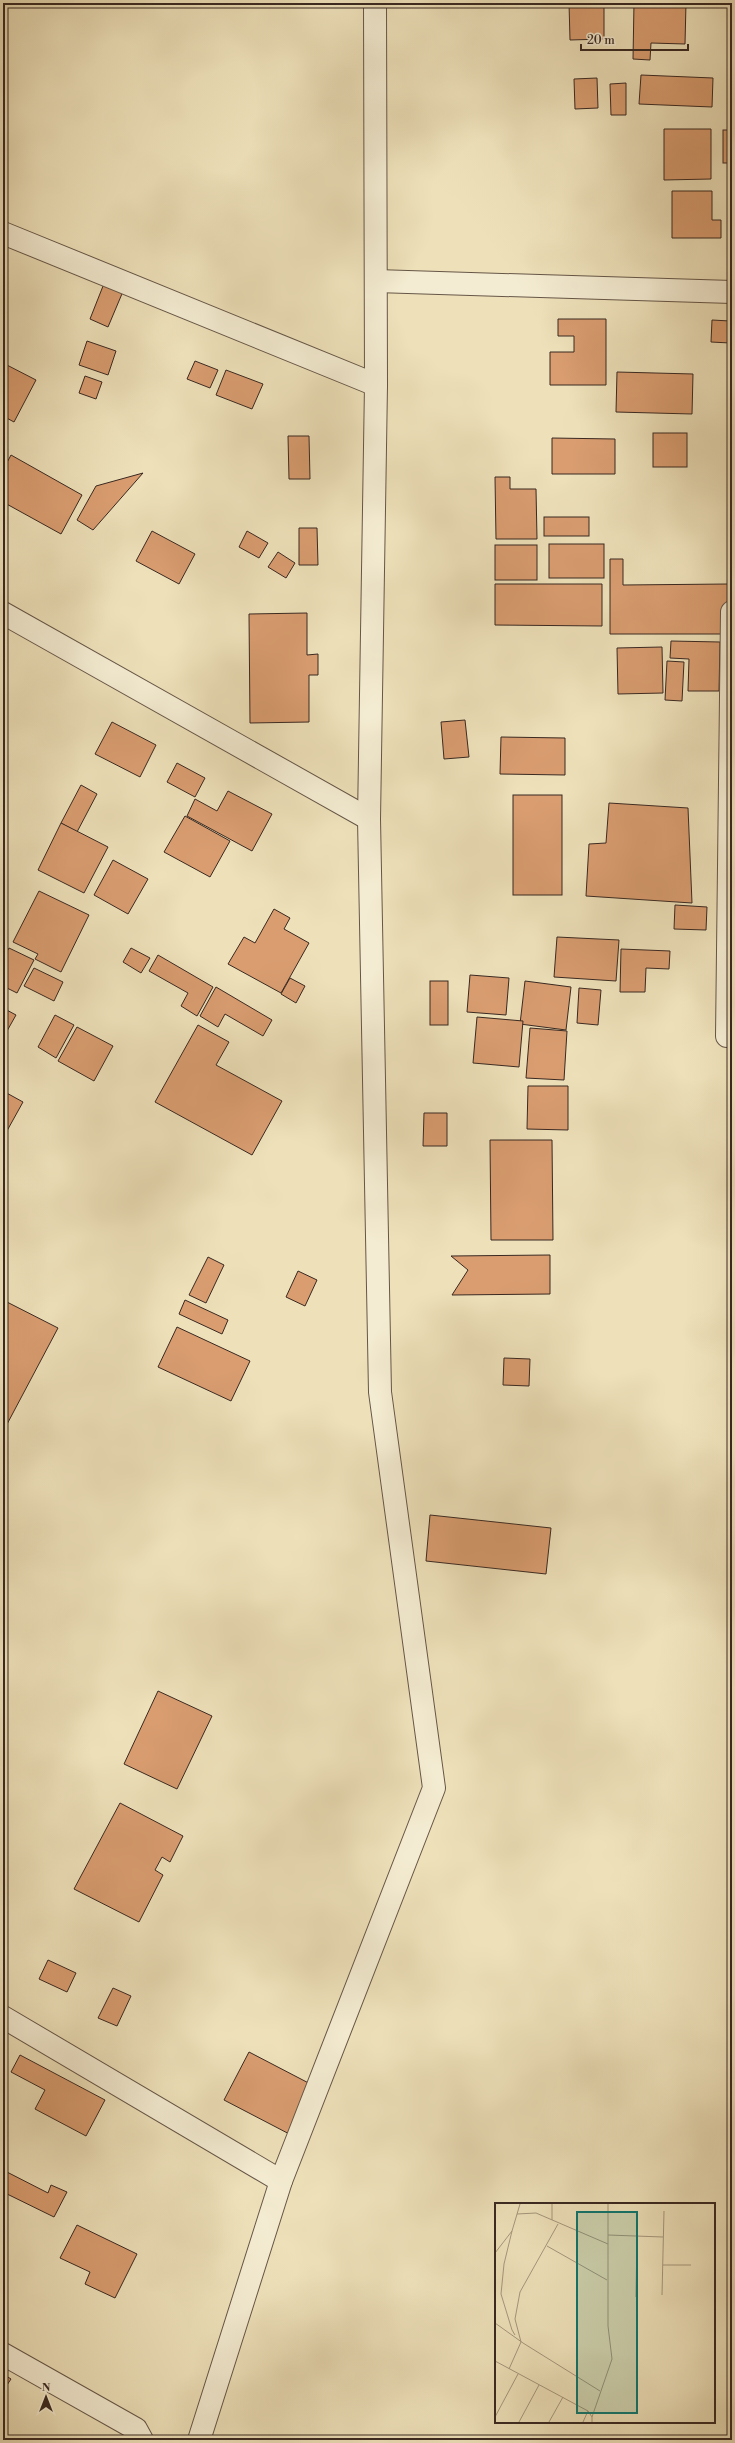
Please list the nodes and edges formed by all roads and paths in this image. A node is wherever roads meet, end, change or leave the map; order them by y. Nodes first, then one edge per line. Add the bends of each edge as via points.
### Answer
1 (375, 3) edge
2 (3, 233) edge
3 (376, 281) junction
4 (732, 292) edge
5 (376, 384) junction
6 (732, 612) edge
7 (3, 613) edge
8 (369, 819) junction
9 (727, 1036) dead end
10 (3, 2017) edge
11 (281, 2181) junction
12 (3, 2354) edge
13 (136, 2436) edge
14 (199, 2440) edge

1 - 3 street
2 - 5 street
3 - 4 street
3 - 5 street
5 - 8 street
6 - 9 street
7 - 8 street
8 - 11 street via 380,1392 434,1788
10 - 11 street
11 - 14 street
12 - 13 street

